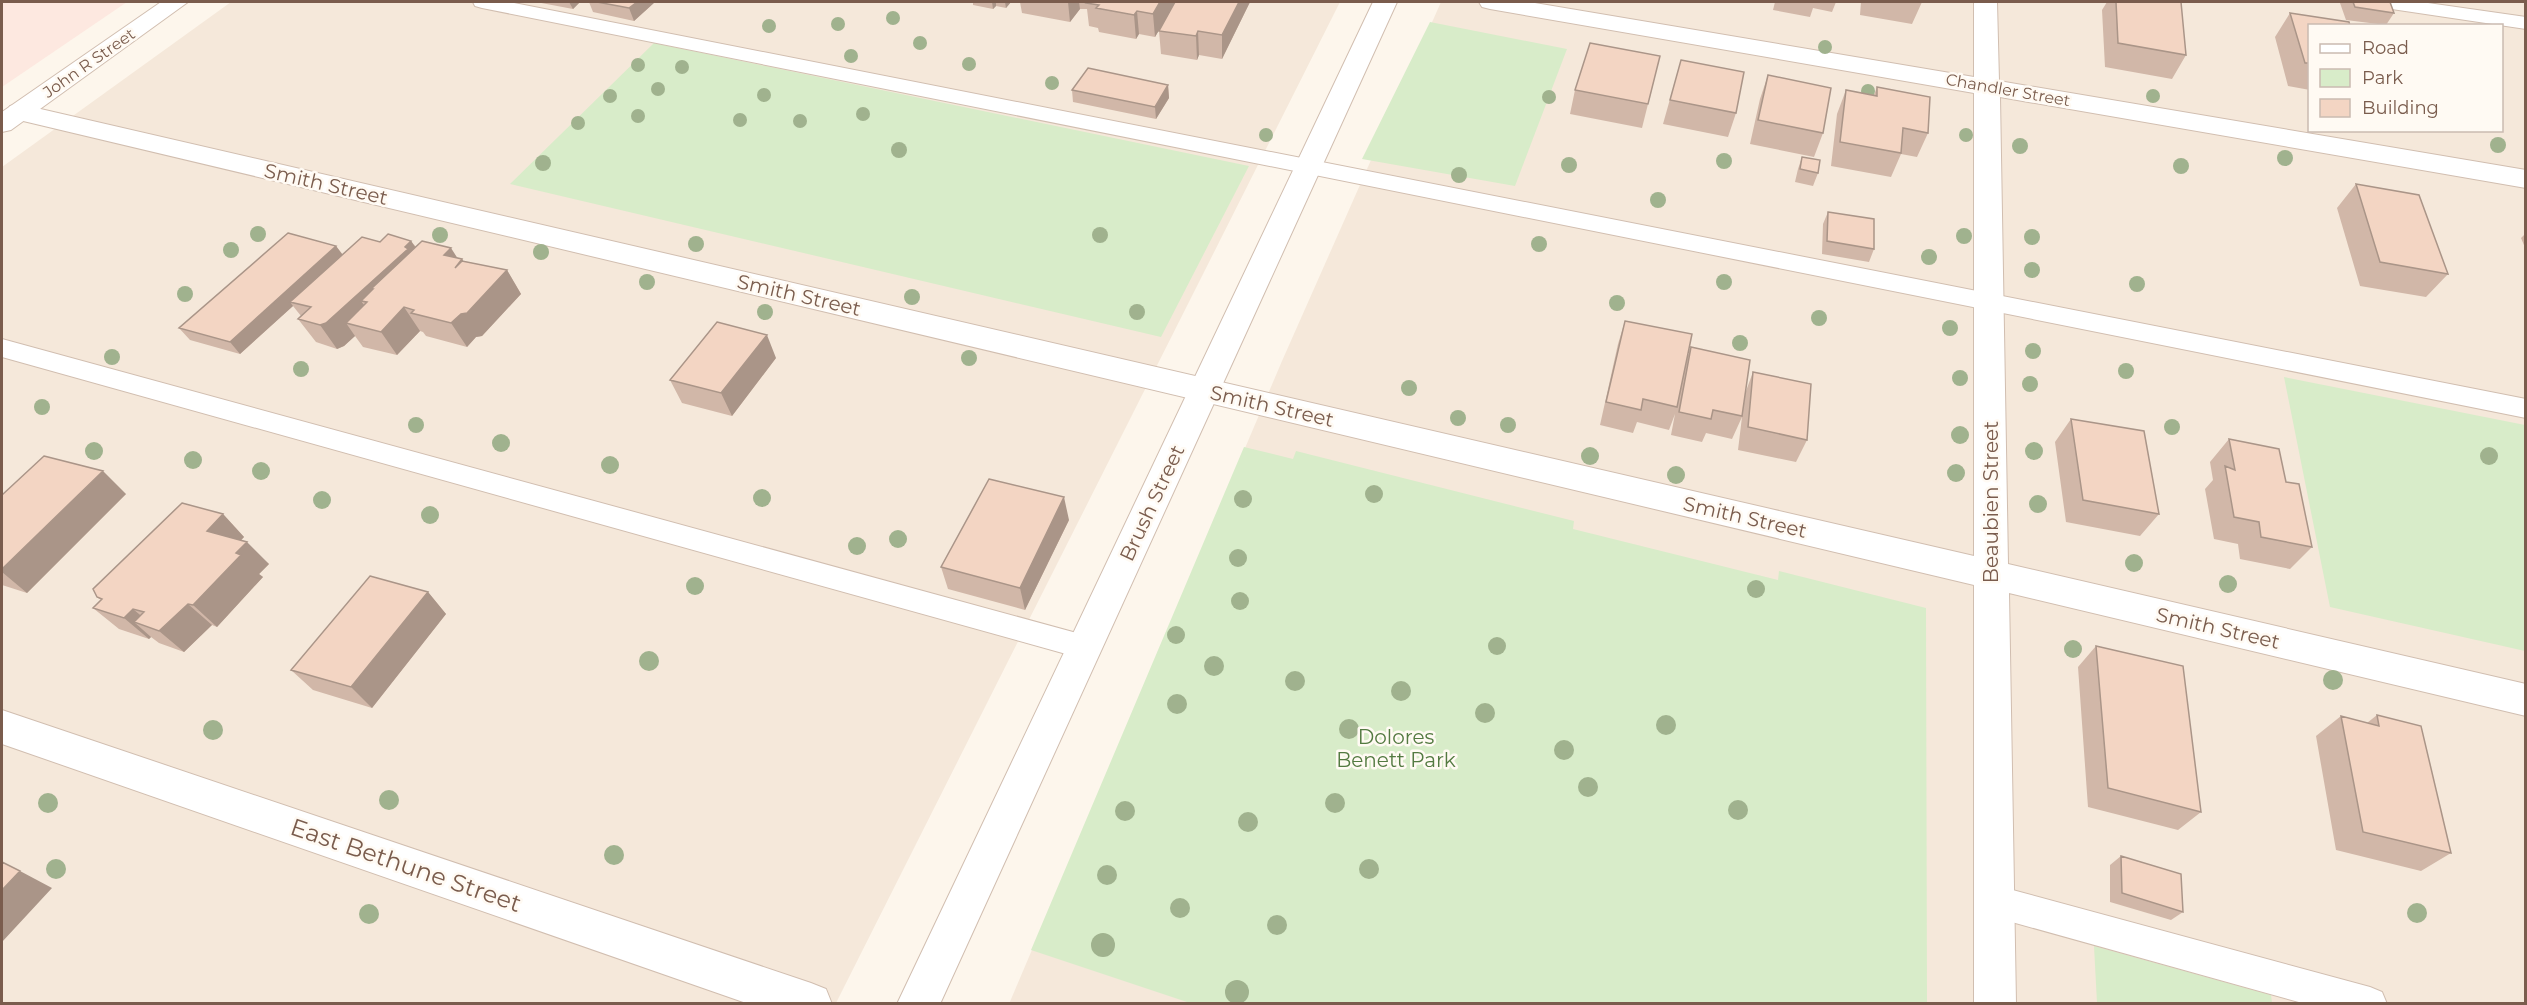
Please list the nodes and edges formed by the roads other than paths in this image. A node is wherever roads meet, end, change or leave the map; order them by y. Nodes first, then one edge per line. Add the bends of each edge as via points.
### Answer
1 (176, 2) edge
2 (482, 2) edge
3 (1385, 2) edge
4 (1490, 2) edge
5 (1986, 2) edge
6 (2385, 2) edge
7 (2526, 23) edge
8 (1987, 87) junction
9 (7, 114) edge
10 (1309, 166) junction
11 (2526, 179) edge
12 (1989, 303) junction
13 (2, 348) edge
14 (1205, 391) junction
15 (2526, 409) edge
16 (1992, 575) junction
17 (1084, 647) junction
18 (2526, 700) edge
19 (2, 727) edge
20 (1994, 901) junction
21 (811, 1004) edge
22 (918, 1004) edge
23 (1995, 1004) edge
24 (2370, 1004) edge

1 - 9 street, John R Street
2 - 10 lane
3 - 10 street, Brush Street
4 - 8 street, Chandler Street
5 - 8 street, Beaubien Street
6 - 7 lane
8 - 11 street, Chandler Street
8 - 12 street, Beaubien Street
9 - 14 street, Smith Street
10 - 12 lane
10 - 14 street, Brush Street
12 - 15 lane
12 - 16 street, Beaubien Street
13 - 17 lane
14 - 16 street, Smith Street
14 - 17 street, Brush Street
16 - 18 street, Smith Street
16 - 20 street, Beaubien Street
17 - 22 street, Brush Street
19 - 21 street, East Bethune Street
20 - 23 street, Beaubien Street
20 - 24 lane

